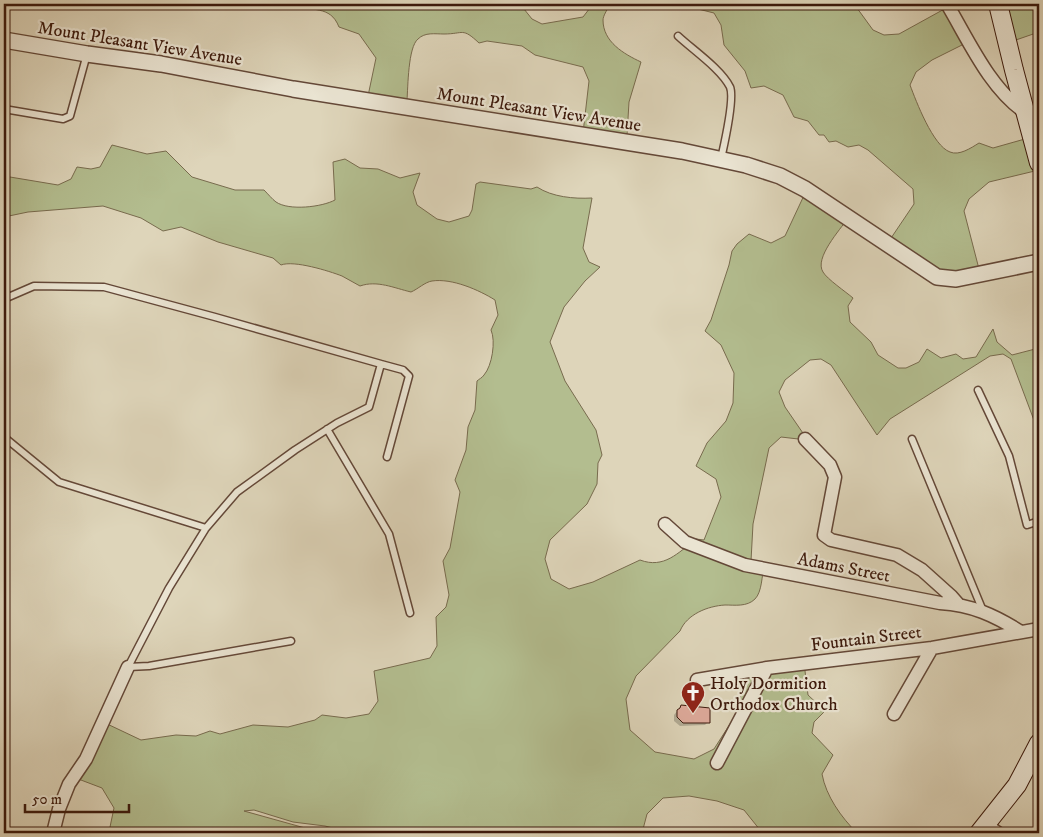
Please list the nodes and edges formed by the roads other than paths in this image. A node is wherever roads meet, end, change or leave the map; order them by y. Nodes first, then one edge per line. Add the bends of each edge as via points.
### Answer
1 (948, 4) edge
2 (998, 4) edge
3 (678, 36) dead end
4 (4, 40) edge
5 (87, 54) junction
6 (4, 109) edge
7 (1033, 110) edge
8 (721, 159) junction
9 (1039, 163) edge
10 (1039, 262) edge
11 (4, 299) edge
12 (381, 364) junction
13 (978, 390) dead end
14 (327, 429) junction
15 (4, 438) edge
16 (805, 439) dead end
17 (912, 439) dead end
18 (387, 457) dead end
19 (1039, 521) edge
20 (665, 524) dead end
21 (206, 528) junction
22 (958, 604) junction
23 (984, 612) junction
24 (410, 613) dead end
25 (1039, 629) edge
26 (1021, 632) junction
27 (291, 641) dead end
28 (932, 648) junction
29 (128, 666) junction
30 (768, 668) junction
31 (697, 680) dead end
32 (894, 714) dead end
33 (1039, 744) edge
34 (718, 763) dead end
35 (987, 831) edge
36 (53, 833) edge

1 - 7 street via 999,90 1012,104
2 - 7 main road
3 - 8 lane via 720,73 731,89
4 - 5 street, Mount Pleasant View Avenue
5 - 6 lane via 70,116 63,119
5 - 8 street, Mount Pleasant View Avenue
7 - 9 main road
8 - 10 street, Mount Pleasant View Avenue via 780,176 805,189 938,277 956,279
11 - 12 lane via 34,286 104,287
12 - 14 lane via 369,407
12 - 18 lane via 403,370 408,376
13 - 19 lane via 1009,456 1027,525
14 - 21 lane via 237,492
14 - 24 lane via 389,534
15 - 21 lane via 59,482
16 - 22 street via 830,465 835,476 824,535 831,540 897,555 922,570
17 - 23 lane
20 - 22 street, Adams Street via 685,542 745,565
21 - 29 lane
22 - 23 street, Adams Street
23 - 26 street, Adams Street
25 - 26 street, Fountain Street
26 - 28 street, Fountain Street
27 - 29 lane via 149,666
28 - 30 street, Fountain Street
28 - 32 street
29 - 36 street via 86,758 69,784
30 - 31 street, Fountain Street
30 - 34 street
33 - 35 main road

